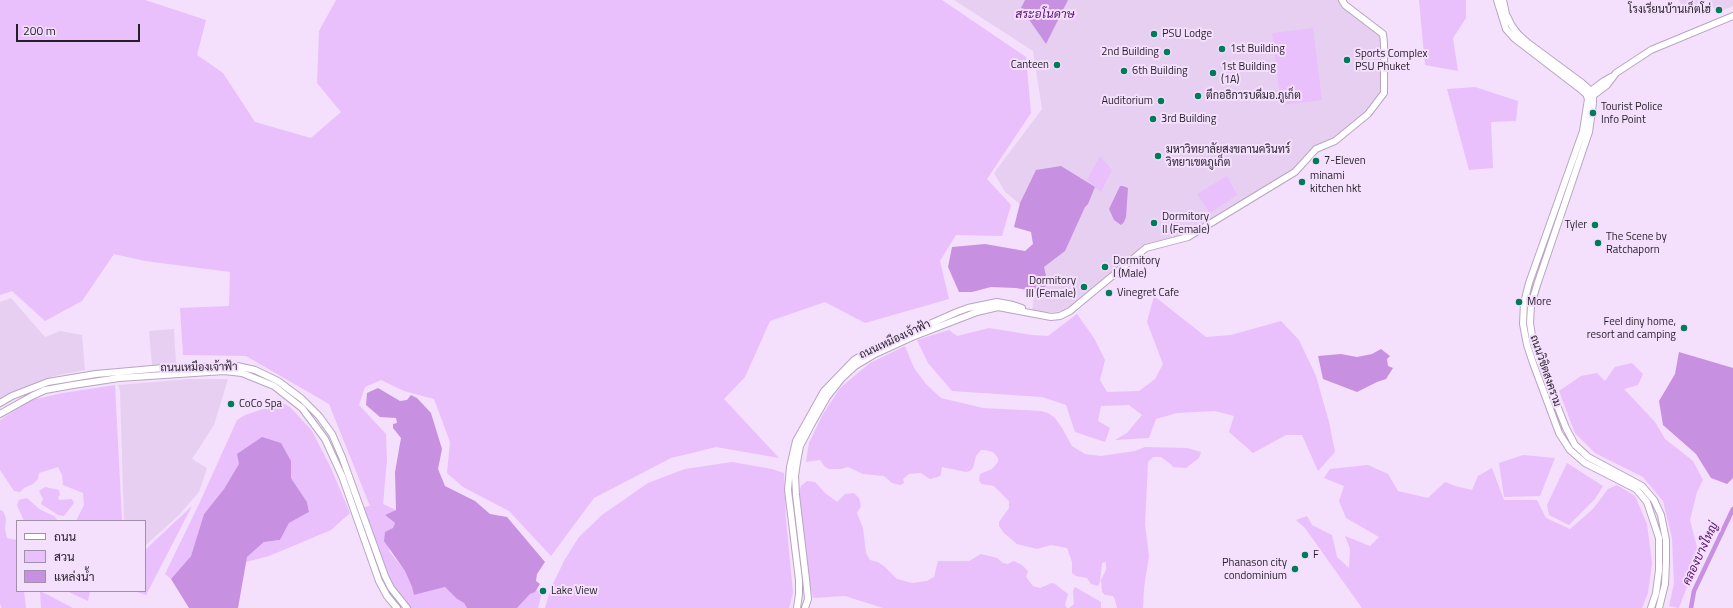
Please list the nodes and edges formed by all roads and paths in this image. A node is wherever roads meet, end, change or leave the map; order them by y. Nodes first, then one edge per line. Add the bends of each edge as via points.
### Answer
1 (1342, 0) edge
2 (1497, 0) edge
3 (1503, 0) edge
4 (1733, 16) edge
5 (1589, 95) junction
6 (1032, 313) junction
7 (219, 368) junction
8 (210, 369) junction
9 (0, 403) edge
10 (0, 414) edge
11 (332, 434) junction
12 (325, 439) junction
13 (397, 608) edge
14 (406, 608) edge
15 (797, 608) edge
16 (806, 608) edge
17 (1651, 608) edge
18 (1659, 608) edge

1 - 6 street, ถนนเหมืองเจ้าฟ้า via 1345,6 1383,34 1384,93 1368,114 1335,141 1316,150 1296,172 1188,237 1146,248 1070,311 1051,317
2 - 5 street via 1506,29 1514,38
3 - 5 street via 1506,14 1518,34 1582,83
4 - 5 street via 1651,50 1604,81
5 - 17 street, ถนนวิชิตสงคราม via 1583,131 1524,303 1523,324 1527,345 1559,433 1570,450 1585,463 1636,489 1647,502 1659,538 1659,570
5 - 18 street, ถนนวิชิตสงคราม via 1593,108 1589,132 1537,285 1531,305 1530,323 1539,360 1575,445 1588,457 1642,486 1654,500 1661,515 1666,540 1666,562 1665,584
6 - 15 street, ถนนเหมืองเจ้าฟ้า via 997,302 968,308 871,350 854,360 824,391 796,441 790,467 788,490 799,580
6 - 16 street, ถนนเหมืองเจ้าฟ้า via 998,307 957,318 875,354 855,366 827,397 800,446 795,476 808,599
7 - 8 street, ถนนเหมืองเจ้าฟ้า
7 - 11 street, ถนนเหมืองเจ้าฟ้า via 237,366 278,381 302,399
7 - 12 street, ถนนเหมืองเจ้าฟ้า via 242,373 274,386 302,408
8 - 9 street, ถนนเหมืองเจ้าฟ้า via 163,368 73,377 48,382
8 - 10 street, ถนนเหมืองเจ้าฟ้า via 72,384 45,390
11 - 12 street
11 - 14 street, ถนนเหมืองเจ้าฟ้า via 385,576
12 - 13 street, ถนนเหมืองเจ้าฟ้า via 342,476 379,581

